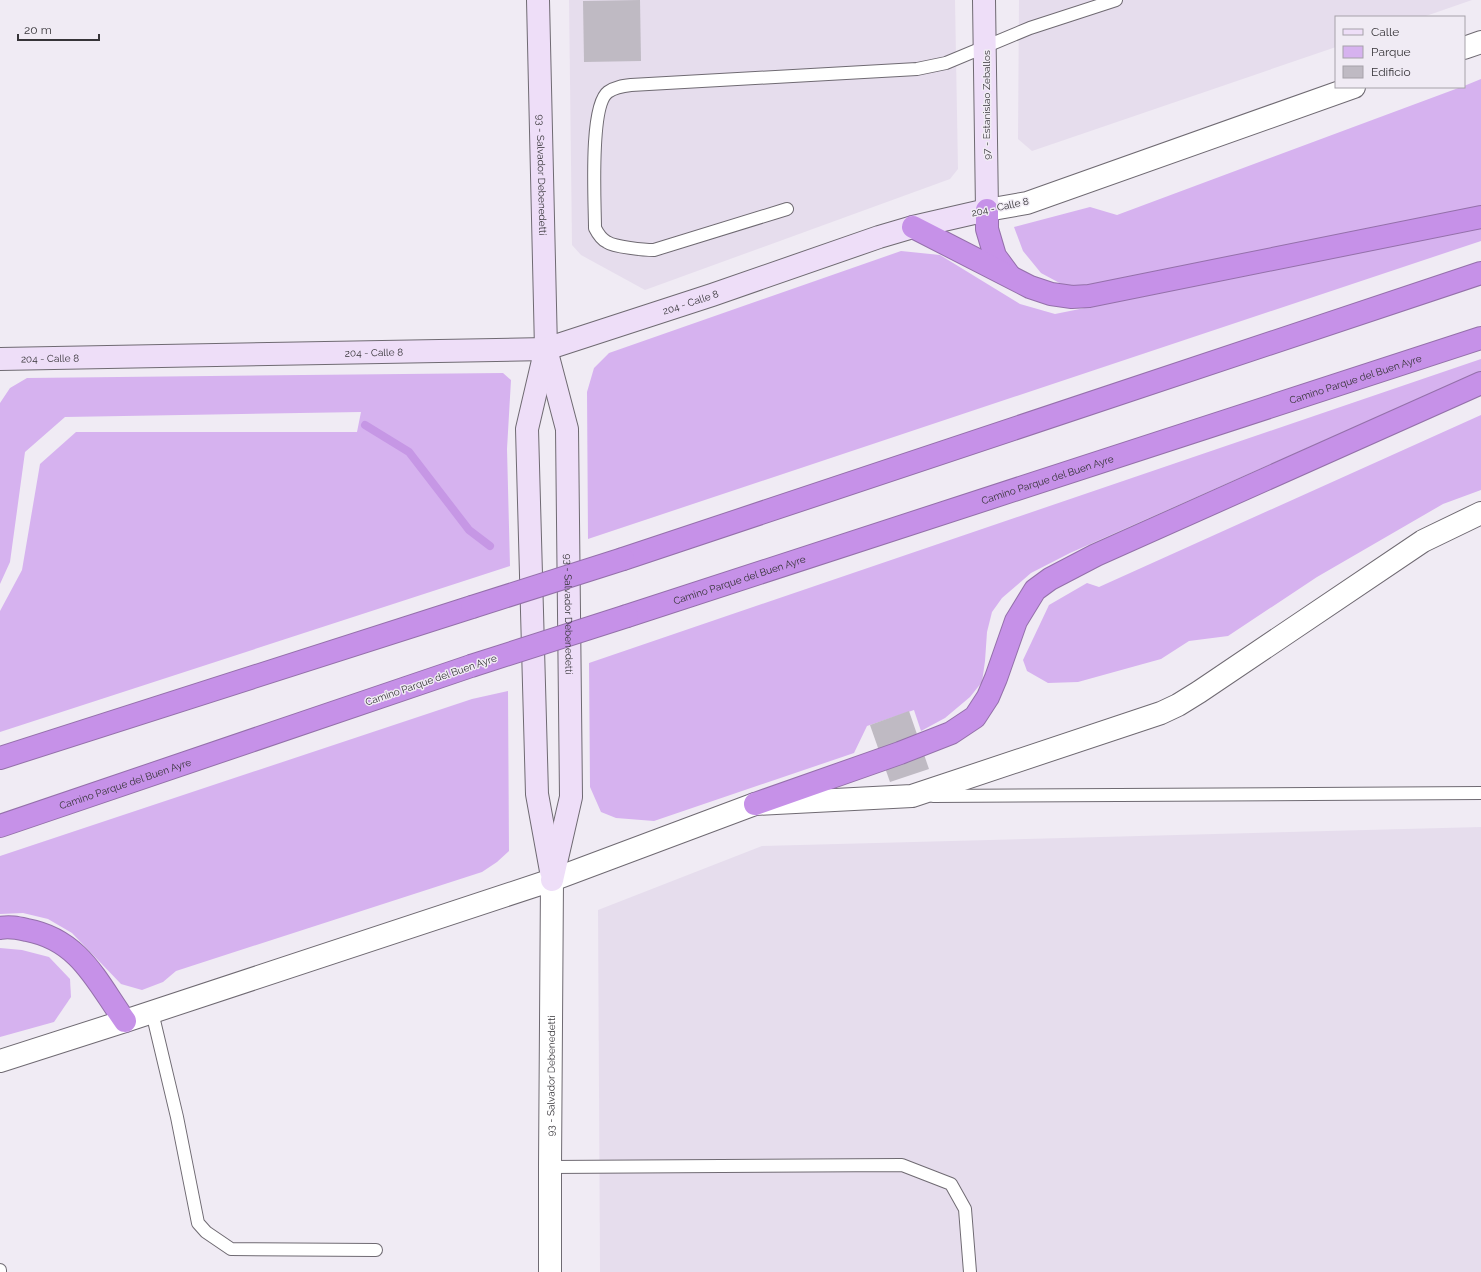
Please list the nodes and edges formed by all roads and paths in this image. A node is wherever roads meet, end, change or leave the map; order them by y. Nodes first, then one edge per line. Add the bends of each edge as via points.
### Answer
1 (538, 0) edge
2 (984, 0) edge
3 (1116, 0) edge
4 (1481, 42) edge
5 (985, 47) junction
6 (1465, 48) edge
7 (1351, 88) edge
8 (787, 209) dead end
9 (987, 210) junction
10 (1481, 217) edge
11 (913, 227) junction
12 (1481, 273) edge
13 (1010, 276) junction
14 (1481, 338) edge
15 (546, 349) junction
16 (0, 359) edge
17 (1481, 382) edge
18 (1481, 513) edge
19 (0, 758) edge
20 (1481, 793) edge
21 (912, 796) junction
22 (755, 804) junction
23 (0, 826) edge
24 (552, 880) junction
25 (0, 928) edge
26 (152, 1012) junction
27 (125, 1021) junction
28 (0, 1061) edge
29 (550, 1168) junction
30 (376, 1250) dead end
31 (550, 1272) edge
32 (970, 1272) edge

1 - 15 street, 93 - Salvador Debenedetti
2 - 5 street, 97 - Estanislao Zeballos
3 - 5 lane via 1030,28
4 - 6 street
5 - 8 lane via 946,63 917,69 617,87 607,93 600,104 595,129 595,228 608,243 654,250
5 - 9 street, 97 - Estanislao Zeballos
7 - 9 street, 204 - Calle 8 via 1027,202
9 - 11 street, 204 - Calle 8
9 - 13 highway via 987,229 995,256
10 - 13 highway via 1089,296 1051,294 1030,287
11 - 13 highway
11 - 15 street, 204 - Calle 8
12 - 19 highway, bridge via 623,559
14 - 23 highway, Camino Parque del Buen Ayre, bridge via 471,666
15 - 16 street, 204 - Calle 8
15 - 24 street, 93 - Salvador Debenedetti via 527,429 537,794
15 - 24 street, 93 - Salvador Debenedetti via 567,429 571,797
17 - 22 highway via 1096,555 1050,579 1035,590 1016,621 988,697 975,717 951,733
18 - 21 street via 1423,541 1178,705 1161,713
20 - 21 lane
21 - 22 street
22 - 24 street
24 - 26 street
24 - 29 street, 93 - Salvador Debenedetti
25 - 27 highway via 9,926 39,932 69,947 91,970
26 - 27 street
26 - 30 lane via 177,1117 198,1224 231,1249
27 - 28 street
29 - 31 street, 93 - Salvador Debenedetti
29 - 32 lane via 902,1164 951,1184 965,1209

